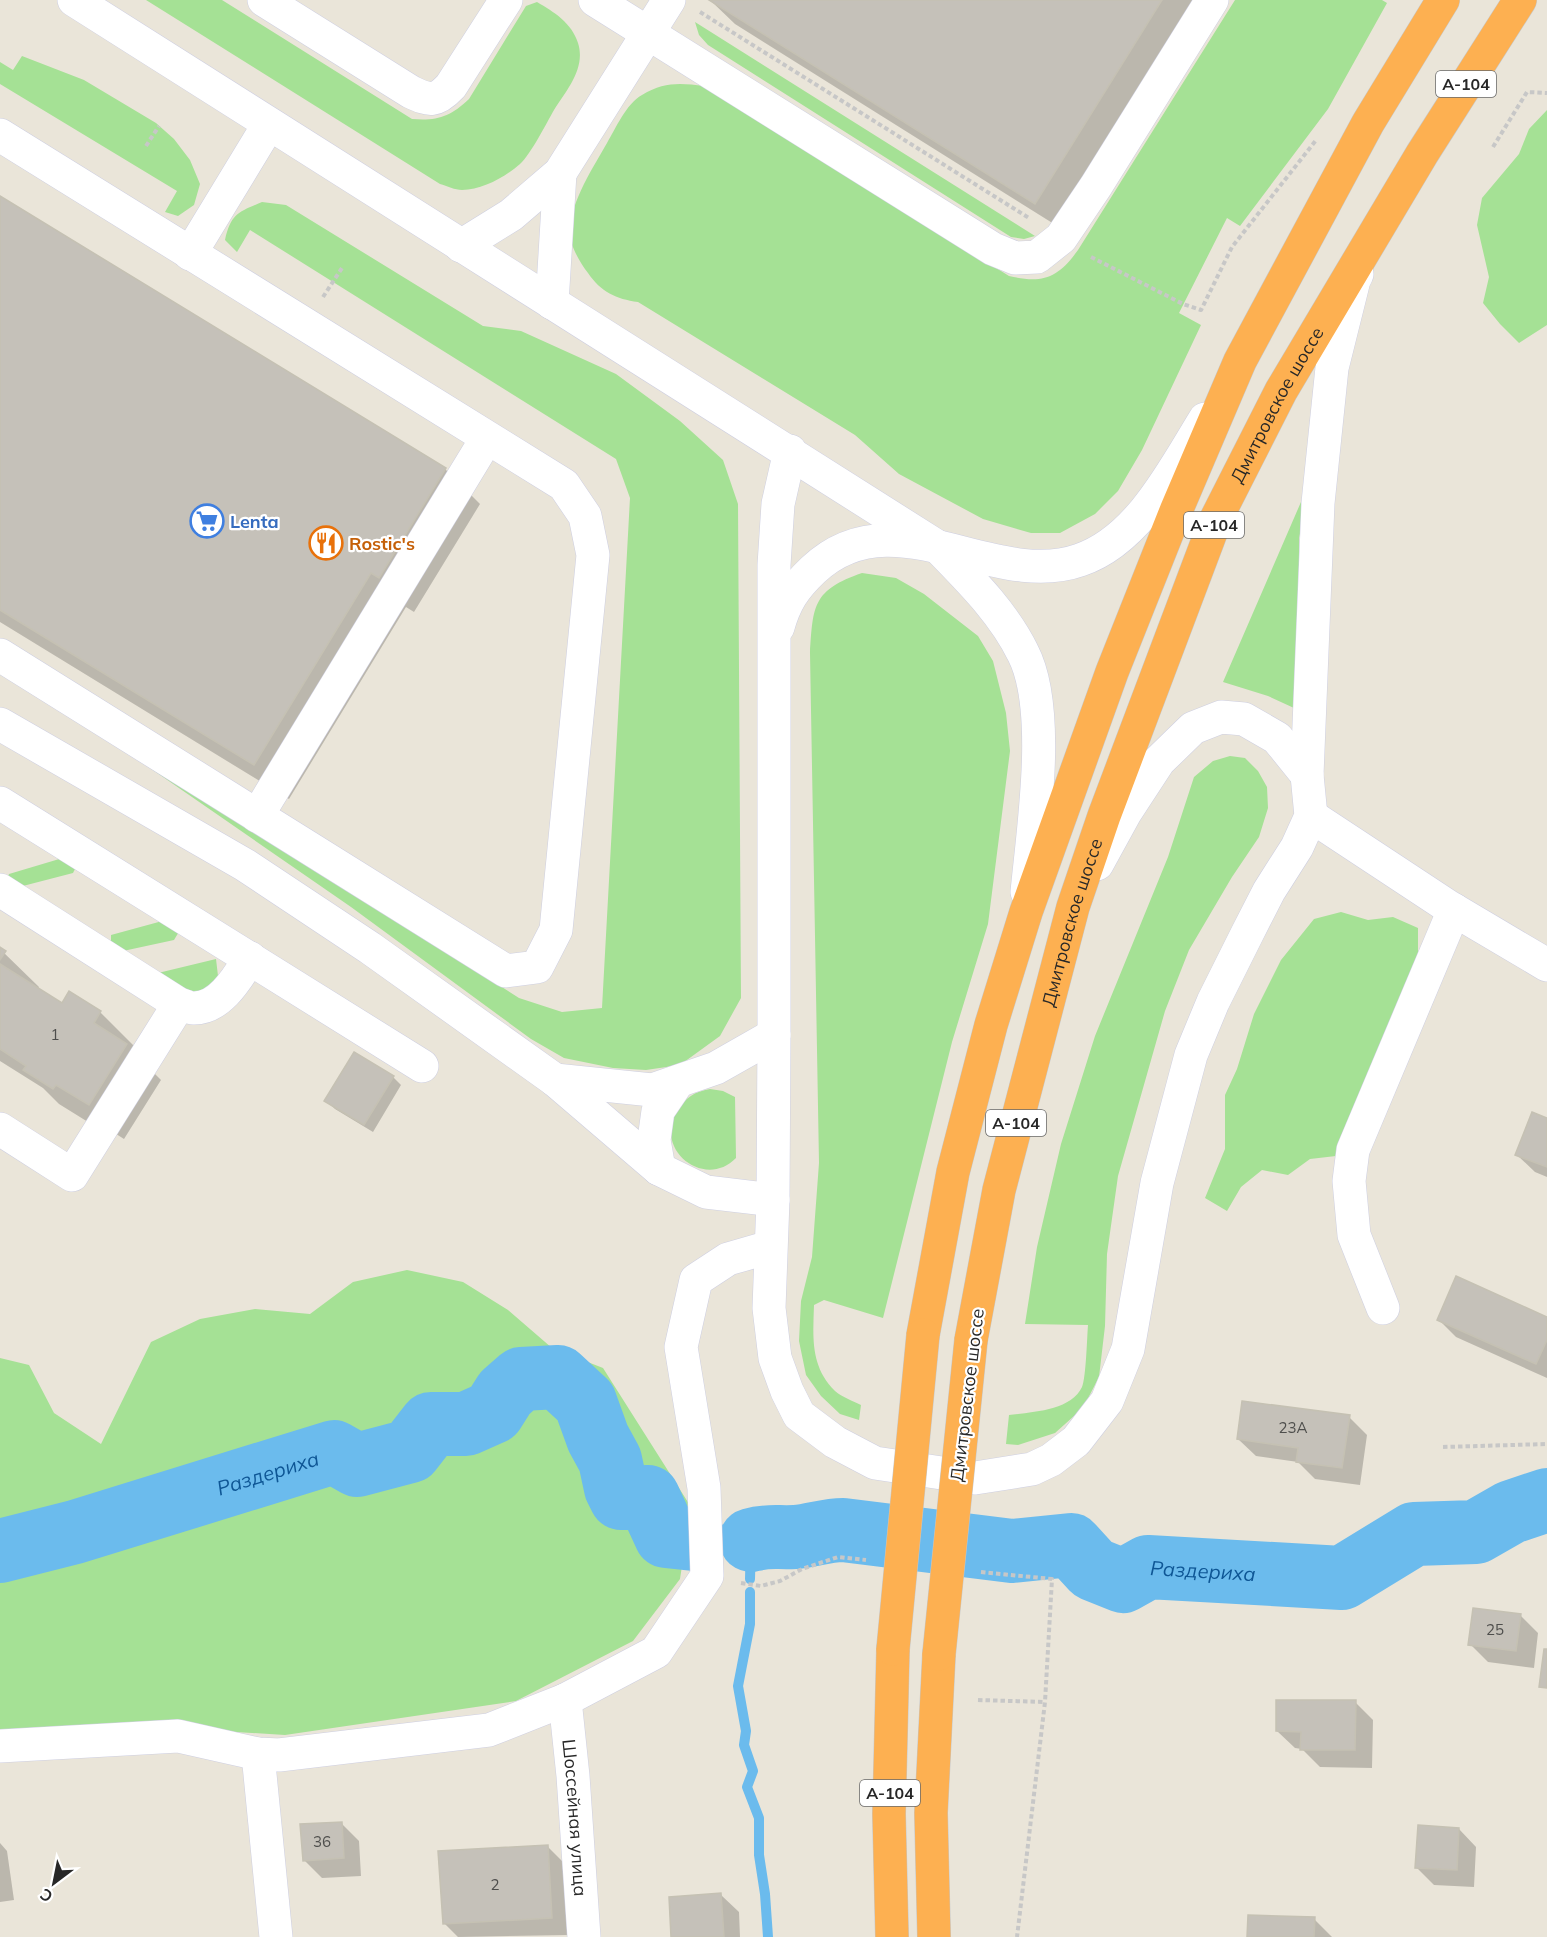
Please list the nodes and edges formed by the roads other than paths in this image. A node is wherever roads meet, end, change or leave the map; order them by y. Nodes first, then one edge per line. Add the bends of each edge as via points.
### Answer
1 (74, 0) edge
2 (264, 0) edge
3 (506, 0) edge
4 (595, 0) edge
5 (1212, 0) edge
6 (1443, 0) edge
7 (1520, 0) edge
8 (683, 5) edge
9 (648, 33) junction
10 (269, 124) junction
11 (0, 135) edge
12 (1413, 170) junction
13 (560, 173) junction
14 (461, 246) junction
15 (190, 254) junction
16 (552, 303) junction
17 (1240, 361) junction
18 (487, 438) junction
19 (790, 451) junction
20 (938, 547) junction
21 (774, 644) junction
22 (0, 655) edge
23 (0, 724) edge
24 (1307, 775) junction
25 (0, 803) edge
26 (257, 816) junction
27 (1311, 816) junction
28 (0, 890) edge
29 (1072, 908) junction
30 (1454, 910) junction
31 (1026, 912) junction
32 (250, 958) junction
33 (1547, 965) edge
34 (180, 1004) junction
35 (774, 1035) junction
36 (423, 1066) dead end
37 (555, 1080) junction
38 (677, 1083) junction
39 (0, 1129) edge
40 (659, 1169) junction
41 (773, 1200) junction
42 (770, 1247) junction
43 (1383, 1308) dead end
44 (565, 1700) junction
45 (0, 1746) edge
46 (258, 1754) junction
47 (276, 1937) edge
48 (584, 1937) edge
49 (892, 1937) edge
50 (934, 1937) edge

1 - 10 street
2 - 3 street via 411,92 432,99 442,96 451,86
4 - 9 street
5 - 9 street via 1061,238 1037,257 1015,258 993,249
6 - 17 highway, А-104 via 1368,123
7 - 12 highway, Дмитровское шоссе / А-104
8 - 9 street
9 - 13 street
10 - 14 street
10 - 15 street
11 - 15 street
12 - 24 street via 1354,280 1332,369 1318,503
12 - 29 highway, Дмитровское шоссе / А-104 via 1281,391 1216,519
13 - 14 street via 511,215
13 - 16 street
14 - 16 street
15 - 18 street
16 - 19 street
17 - 20 street via 1143,514 1111,544 1081,560 1053,567 975,557
17 - 31 highway, А-104 via 1112,672
18 - 26 street
18 - 26 street via 564,485 585,516 593,555 556,930 537,967 506,971
19 - 20 street
19 - 21 street via 778,504
20 - 21 street via 898,540 847,547 822,562 798,585 783,607
20 - 31 street via 980,590 1007,626 1024,654 1034,688 1037,783
21 - 35 street
22 - 26 street
23 - 37 street via 245,865
24 - 27 street
24 - 29 street via 1277,738 1244,719 1221,717 1193,728 1160,761 1125,813
25 - 32 street
27 - 30 street
27 - 42 street via 1238,952 1191,1054 1157,1183 1128,1349 1107,1401 1076,1441 1052,1460 1032,1469 975,1478 875,1463 835,1442 799,1415 775,1358 769,1308
28 - 34 street
29 - 50 highway, Дмитровское шоссе / А-104, bridge via 999,1190 971,1340 939,1654 931,1813
30 - 33 street
30 - 43 street via 1353,1150 1349,1181 1354,1235
31 - 49 highway, А-104, bridge via 991,1025 953,1172 923,1335 893,1649 889,1814
32 - 34 street via 234,985 220,998 194,1008
32 - 36 street
34 - 39 street via 72,1175
35 - 38 street via 716,1068
35 - 41 street
37 - 38 street via 652,1090
37 - 40 street
38 - 40 street via 658,1111 654,1140
40 - 41 street via 706,1192
41 - 42 street
42 - 44 street via 728,1259 696,1280 681,1347 704,1488 707,1576 656,1652
44 - 46 street via 489,1730 279,1755
44 - 48 street, Шоссейная улица
45 - 46 street via 178,1736
46 - 47 street

